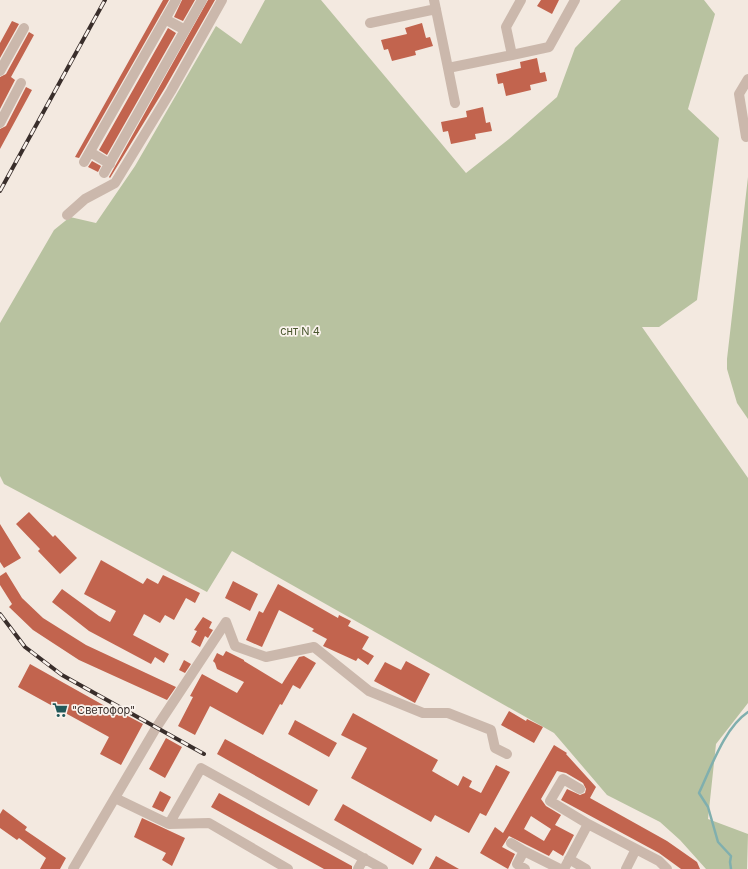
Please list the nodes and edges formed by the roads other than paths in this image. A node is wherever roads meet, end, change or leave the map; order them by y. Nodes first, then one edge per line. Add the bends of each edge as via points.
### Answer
1 (176, 0) edge
2 (202, 0) edge
3 (222, 0) edge
4 (521, 0) edge
5 (575, 0) edge
6 (435, 5) edge
7 (165, 19) junction
8 (370, 23) dead end
9 (24, 28) dead end
10 (185, 30) junction
11 (512, 55) junction
12 (448, 68) junction
13 (0, 71) edge
14 (748, 79) edge
15 (21, 83) dead end
16 (455, 103) dead end
17 (0, 123) edge
18 (748, 136) edge
19 (90, 152) junction
20 (84, 162) dead end
21 (110, 164) junction
22 (104, 173) dead end
23 (67, 215) dead end
24 (507, 754) dead end
25 (580, 790) dead end
26 (115, 798) junction
27 (169, 824) junction
28 (588, 824) junction
29 (511, 844) dead end
30 (636, 849) junction
31 (524, 850) junction
32 (364, 858) junction
33 (569, 860) junction
34 (73, 869) edge
35 (288, 869) edge
36 (358, 869) edge
37 (383, 869) edge
38 (525, 869) edge
39 (560, 869) edge
40 (564, 869) edge
41 (586, 869) edge
42 (626, 869) edge
43 (667, 869) edge

1 - 7 lane
2 - 10 lane
3 - 23 lane via 115,183 85,199
4 - 11 lane via 506,27
5 - 11 lane via 549,47
6 - 8 lane
6 - 12 lane
7 - 10 lane
7 - 19 lane
9 - 13 lane
10 - 21 lane
11 - 12 lane
12 - 16 lane
14 - 18 lane via 739,94 746,137
15 - 17 lane
19 - 20 lane
19 - 21 lane
21 - 22 lane
24 - 26 lane via 495,748 492,730 448,713 423,713 369,691 314,647 266,657 236,646 226,622 156,728
25 - 28 lane via 563,779 550,801
26 - 27 lane
26 - 34 lane
27 - 32 lane via 201,768
27 - 35 lane via 209,823
28 - 30 lane
28 - 33 lane
29 - 31 lane
30 - 42 lane
30 - 43 lane via 659,861
31 - 38 lane via 517,864
31 - 39 lane
32 - 36 lane
32 - 37 lane
33 - 40 lane
33 - 41 lane

